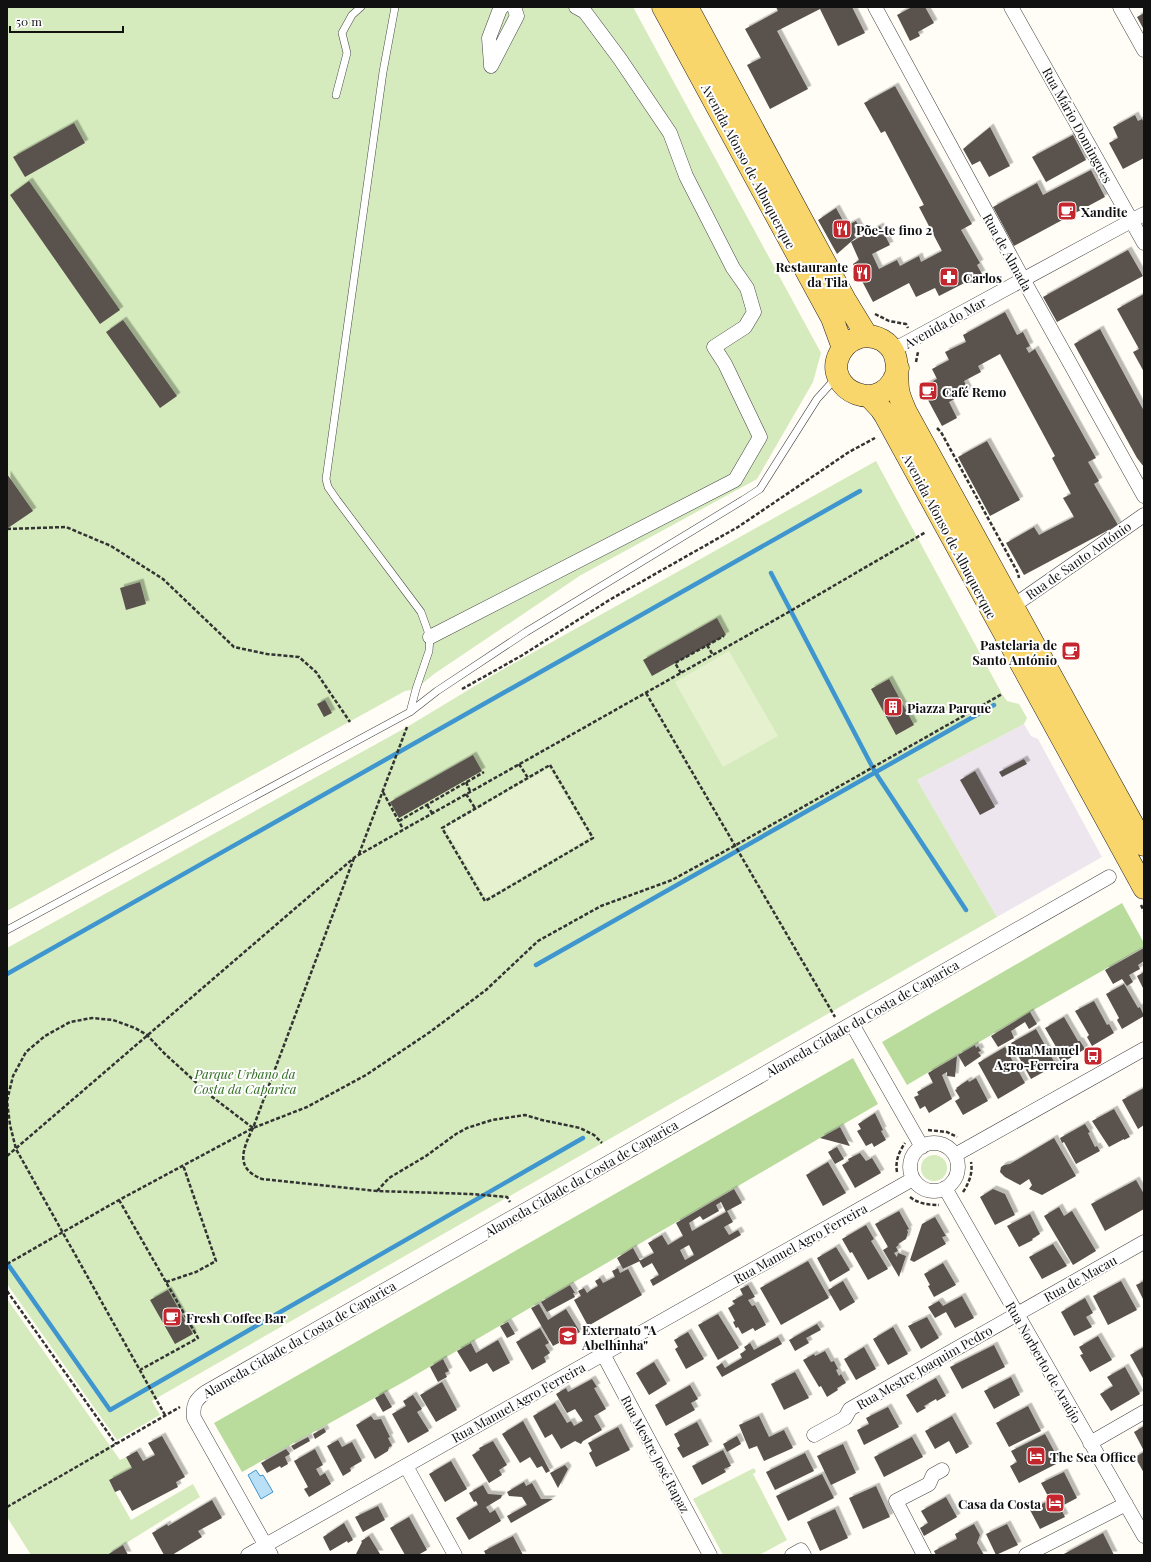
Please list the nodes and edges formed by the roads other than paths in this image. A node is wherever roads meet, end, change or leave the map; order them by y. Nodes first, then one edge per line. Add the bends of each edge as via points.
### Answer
1 (361, 7) edge
2 (395, 7) edge
3 (502, 7) edge
4 (514, 7) edge
5 (576, 7) edge
6 (663, 7) edge
7 (686, 7) edge
8 (875, 7) edge
9 (1011, 7) edge
10 (1120, 7) edge
11 (1144, 50) edge
12 (336, 95) dead end
13 (1138, 217) edge
14 (1144, 243) edge
15 (1023, 280) junction
16 (867, 336) junction
17 (843, 348) junction
18 (902, 362) junction
19 (838, 376) junction
20 (869, 396) junction
21 (1144, 496) edge
22 (1144, 515) edge
23 (1013, 606) junction
24 (430, 637) junction
25 (410, 712) junction
26 (1144, 845) edge
27 (1109, 877) dead end
28 (1144, 888) edge
29 (7, 930) edge
30 (847, 1026) junction
31 (1144, 1049) edge
32 (922, 1147) junction
33 (955, 1155) junction
34 (913, 1179) junction
35 (945, 1188) junction
36 (1144, 1242) edge
37 (1017, 1314) junction
38 (603, 1354) junction
39 (1144, 1412) edge
40 (814, 1435) dead end
41 (1090, 1443) junction
42 (406, 1466) junction
43 (942, 1470) dead end
44 (1126, 1504) junction
45 (1144, 1536) edge
46 (268, 1550) edge
47 (248, 1555) edge
48 (455, 1555) edge
49 (710, 1555) edge
50 (924, 1555) edge
51 (1026, 1555) edge

1 - 12 lane via 352,15 342,33 347,53
2 - 24 lane via 383,72 326,479 337,500 421,612
3 - 4 street via 489,38 491,66 517,16
5 - 24 street via 585,12 670,133 686,176 733,268 747,288 754,312 745,327 714,347 725,364 760,437 735,480
6 - 17 main road, Avenida Afonso de Albuquerque via 832,318
7 - 16 main road, Avenida Afonso de Albuquerque
8 - 15 street, Rua de Almada
9 - 13 street, Rua Mário Domingues
10 - 11 street
13 - 14 street, Rua Mário Domingues
13 - 15 street, Avenida do Mar
15 - 18 street, Avenida do Mar
15 - 21 street, Rua de Almada
16 - 17 main road via 850,341
16 - 18 main road via 886,343
17 - 19 main road via 838,361
18 - 20 main road via 891,385 877,395
18 - 23 main road, Avenida Afonso de Albuquerque via 898,390 906,412
19 - 20 main road via 850,391
19 - 25 lane via 817,399 760,489 526,632
20 - 28 main road, Avenida Afonso de Albuquerque via 881,409
22 - 23 street, Rua de Santo António
23 - 26 main road, Avenida Afonso de Albuquerque
24 - 25 lane via 429,651
25 - 29 lane
27 - 30 street, Alameda Cidade da Costa de Caparica
30 - 32 street
30 - 46 street, Alameda Cidade da Costa de Caparica via 197,1398 194,1418
31 - 33 street
32 - 33 street via 931,1144 942,1145
32 - 34 street via 911,1162
33 - 35 street via 957,1173 952,1183
34 - 35 street via 926,1190 937,1191
34 - 38 street, Rua Manuel Agro Ferreira
35 - 37 street, Rua Norberto de Araújo
36 - 37 street, Rua de Macau
37 - 40 street, Rua Mestre Joaquim Pedro via 850,1409 845,1418
37 - 41 street, Rua Norberto de Araújo
38 - 42 street, Rua Manuel Agro Ferreira
38 - 49 street, Rua Mestre José Rapaz
39 - 41 street
41 - 44 street, Rua Norberto de Araújo
42 - 46 street, Rua Manuel Agro Ferreira
42 - 48 street
43 - 50 street via 933,1475 929,1484 896,1502
44 - 45 street, Rua Norberto de Araújo
44 - 51 street
46 - 47 street, Rua Manuel Agro Ferreira

